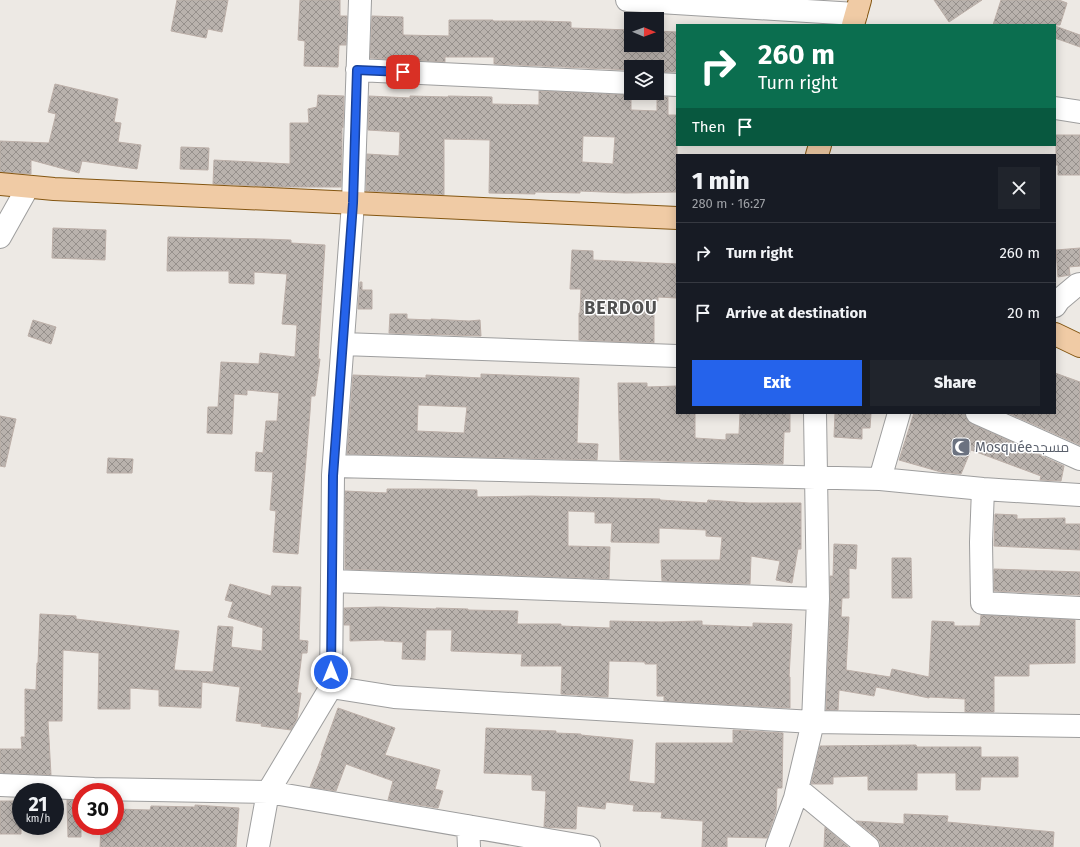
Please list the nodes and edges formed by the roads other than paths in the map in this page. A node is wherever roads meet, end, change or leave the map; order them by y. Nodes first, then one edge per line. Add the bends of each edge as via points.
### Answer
1 (360, 0) edge
2 (627, 0) edge
3 (857, 13) edge
4 (357, 70) junction
5 (624, 83) edge
6 (664, 84) edge
7 (676, 85) edge
8 (1056, 108) edge
9 (1080, 112) edge
10 (0, 184) edge
11 (28, 187) junction
12 (353, 203) junction
13 (676, 218) edge
14 (0, 237) edge
15 (1080, 284) edge
16 (1056, 304) edge
17 (1056, 334) edge
18 (343, 344) junction
19 (1080, 346) edge
20 (676, 356) edge
21 (815, 414) edge
22 (899, 414) edge
23 (979, 414) edge
24 (1080, 459) edge
25 (334, 466) junction
26 (816, 478) junction
27 (880, 479) junction
28 (983, 489) junction
29 (1080, 495) edge
30 (332, 581) junction
31 (818, 599) junction
32 (1080, 608) edge
33 (331, 687) junction
34 (813, 722) junction
35 (1080, 726) edge
36 (0, 785) edge
37 (798, 789) junction
38 (268, 792) junction
39 (469, 837) edge
40 (258, 847) edge
41 (589, 847) edge
42 (777, 847) edge
43 (868, 847) edge

1 - 4 street
2 - 3 street
4 - 5 street
4 - 12 street
6 - 7 street
8 - 9 street
10 - 11 main road
11 - 12 main road
11 - 14 street
12 - 13 main road
12 - 18 street
15 - 16 street
17 - 19 main road
18 - 20 street
18 - 25 street
21 - 26 street
22 - 27 street
23 - 24 street
25 - 26 street
25 - 30 street
26 - 27 street
26 - 31 street
27 - 28 street
28 - 29 street
28 - 32 street via 982,603
30 - 31 street
30 - 33 street
31 - 34 street
33 - 34 street via 394,697
33 - 38 street
34 - 35 street
34 - 37 street
36 - 38 street
37 - 42 street
37 - 43 street
38 - 39 street
38 - 40 street
39 - 41 street

